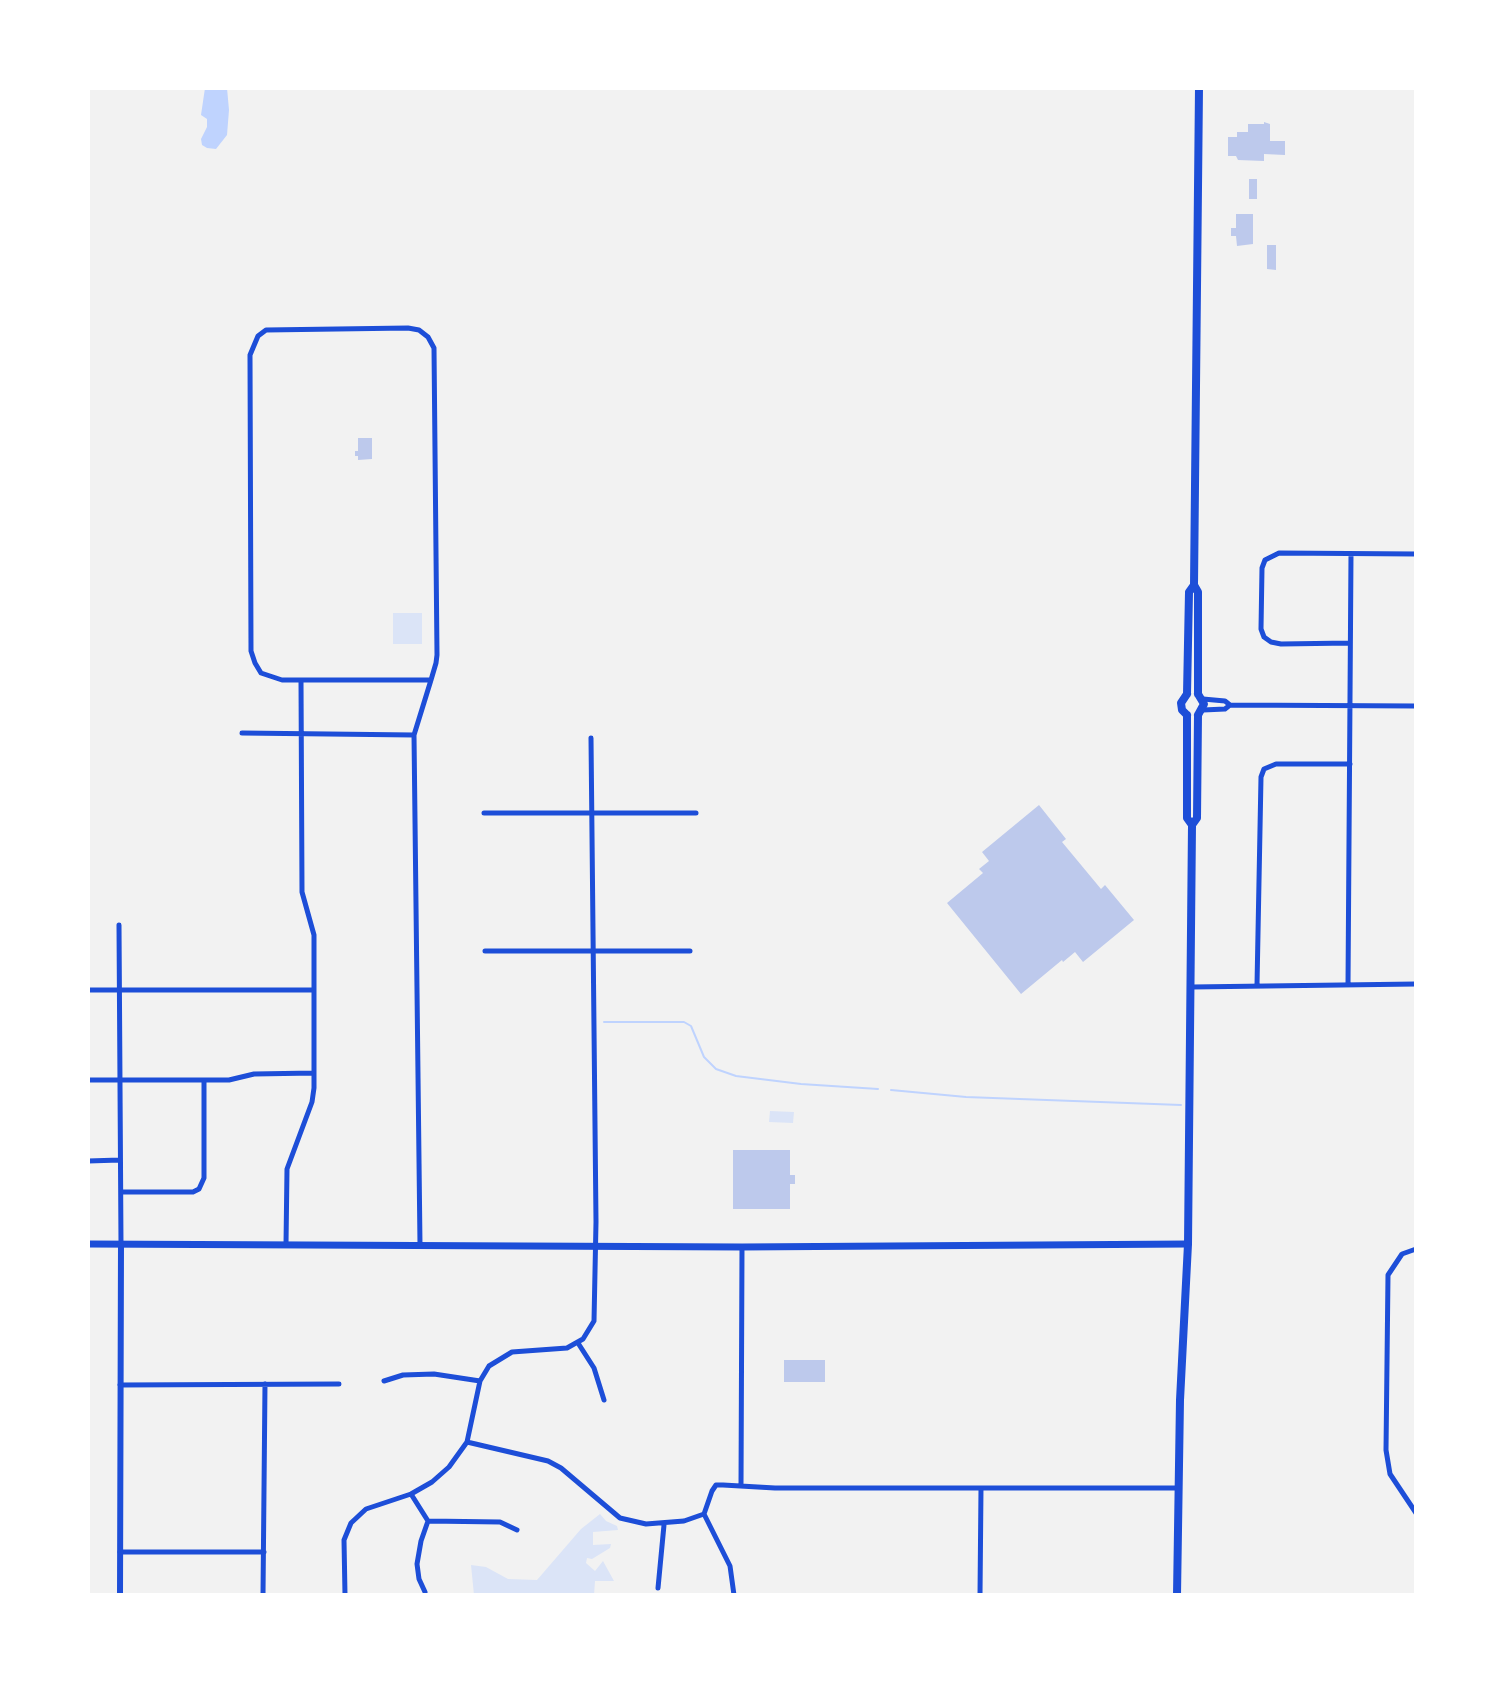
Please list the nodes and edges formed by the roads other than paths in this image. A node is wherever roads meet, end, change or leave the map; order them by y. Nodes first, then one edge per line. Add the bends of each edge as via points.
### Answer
1 (1199, 88) edge
2 (1351, 554) junction
3 (1416, 554) edge
4 (1194, 585) junction
5 (1350, 643) junction
6 (301, 680) junction
7 (431, 680) junction
8 (1187, 694) junction
9 (1200, 697) junction
10 (1230, 705) junction
11 (1351, 706) junction
12 (1416, 706) edge
13 (1200, 712) junction
14 (1187, 715) junction
15 (242, 733) dead end
16 (302, 733) junction
17 (414, 735) junction
18 (591, 738) dead end
19 (1350, 764) junction
20 (592, 812) junction
21 (484, 813) dead end
22 (696, 813) dead end
23 (1192, 825) junction
24 (119, 925) dead end
25 (485, 951) dead end
26 (594, 951) junction
27 (690, 951) dead end
28 (1416, 984) edge
29 (1257, 985) junction
30 (1348, 985) junction
31 (1192, 987) junction
32 (88, 990) edge
33 (119, 990) junction
34 (314, 990) junction
35 (314, 1073) junction
36 (88, 1080) edge
37 (120, 1080) junction
38 (204, 1080) junction
39 (120, 1160) junction
40 (88, 1161) edge
41 (121, 1192) junction
42 (88, 1244) edge
43 (121, 1244) junction
44 (286, 1244) junction
45 (1188, 1244) junction
46 (420, 1245) junction
47 (596, 1246) junction
48 (742, 1247) junction
49 (1416, 1249) edge
50 (578, 1343) junction
51 (384, 1381) dead end
52 (480, 1381) junction
53 (265, 1384) junction
54 (339, 1384) dead end
55 (120, 1385) junction
56 (604, 1400) dead end
57 (467, 1442) junction
58 (741, 1486) junction
59 (981, 1488) junction
60 (1178, 1488) junction
61 (411, 1494) junction
62 (1416, 1513) edge
63 (704, 1514) junction
64 (428, 1521) junction
65 (664, 1525) junction
66 (517, 1530) dead end
67 (120, 1552) junction
68 (264, 1552) junction
69 (658, 1588) dead end
70 (425, 1592) dead end
71 (120, 1595) edge
72 (263, 1595) edge
73 (345, 1595) edge
74 (734, 1595) edge
75 (980, 1595) edge
76 (1177, 1595) edge

1 - 4 main road
2 - 3 street
2 - 5 street
2 - 5 street via 1279,553 1265,560 1261,629 1264,637 1281,644
4 - 8 main road via 1189,592
4 - 9 main road
5 - 11 street
6 - 7 street
6 - 7 street via 261,673 251,651 252,344 266,330 394,328 419,330 434,348 437,655
6 - 16 street
7 - 17 street
8 - 9 main road
8 - 14 main road via 1181,703
9 - 10 street
9 - 13 main road
10 - 11 street
10 - 13 street
11 - 12 street
11 - 19 street
13 - 14 main road
13 - 23 main road via 1197,818
14 - 23 main road via 1187,818
15 - 16 street
16 - 17 street
16 - 34 street via 302,892 314,935
17 - 46 street
18 - 20 street
19 - 29 street via 1276,764 1264,769
19 - 30 street
20 - 21 street
20 - 22 street
20 - 26 street
23 - 31 main road
24 - 33 street
25 - 26 street
26 - 27 street
26 - 47 street
28 - 30 street
29 - 30 street
29 - 31 street
31 - 45 main road
32 - 33 street
33 - 34 street
33 - 37 street
34 - 35 street
35 - 38 street
35 - 44 street via 312,1102 287,1169
36 - 37 street
37 - 38 street
37 - 39 street
38 - 41 street via 204,1178 199,1189
39 - 40 street
39 - 41 street
41 - 43 street
42 - 43 main road
43 - 44 main road
43 - 55 street
44 - 46 main road
45 - 48 main road
45 - 60 main road
46 - 47 main road
47 - 48 main road
47 - 50 street via 594,1321
48 - 58 street
49 - 62 street via 1402,1254 1388,1275 1386,1460
50 - 52 street via 555,1351 505,1355
50 - 56 street via 594,1368
51 - 52 street via 434,1374
52 - 57 street
53 - 54 street
53 - 55 street
53 - 68 street
55 - 67 street
57 - 61 street via 441,1475
57 - 65 street via 548,1461 620,1518
58 - 59 street
58 - 63 street via 716,1485
59 - 60 street
59 - 75 street
60 - 76 main road
61 - 64 street
61 - 73 street via 373,1505 351,1523 344,1540
63 - 65 street
63 - 74 street via 730,1566
64 - 66 street via 500,1522
64 - 70 street via 417,1564
65 - 69 street
67 - 68 street
67 - 71 street
68 - 72 street

